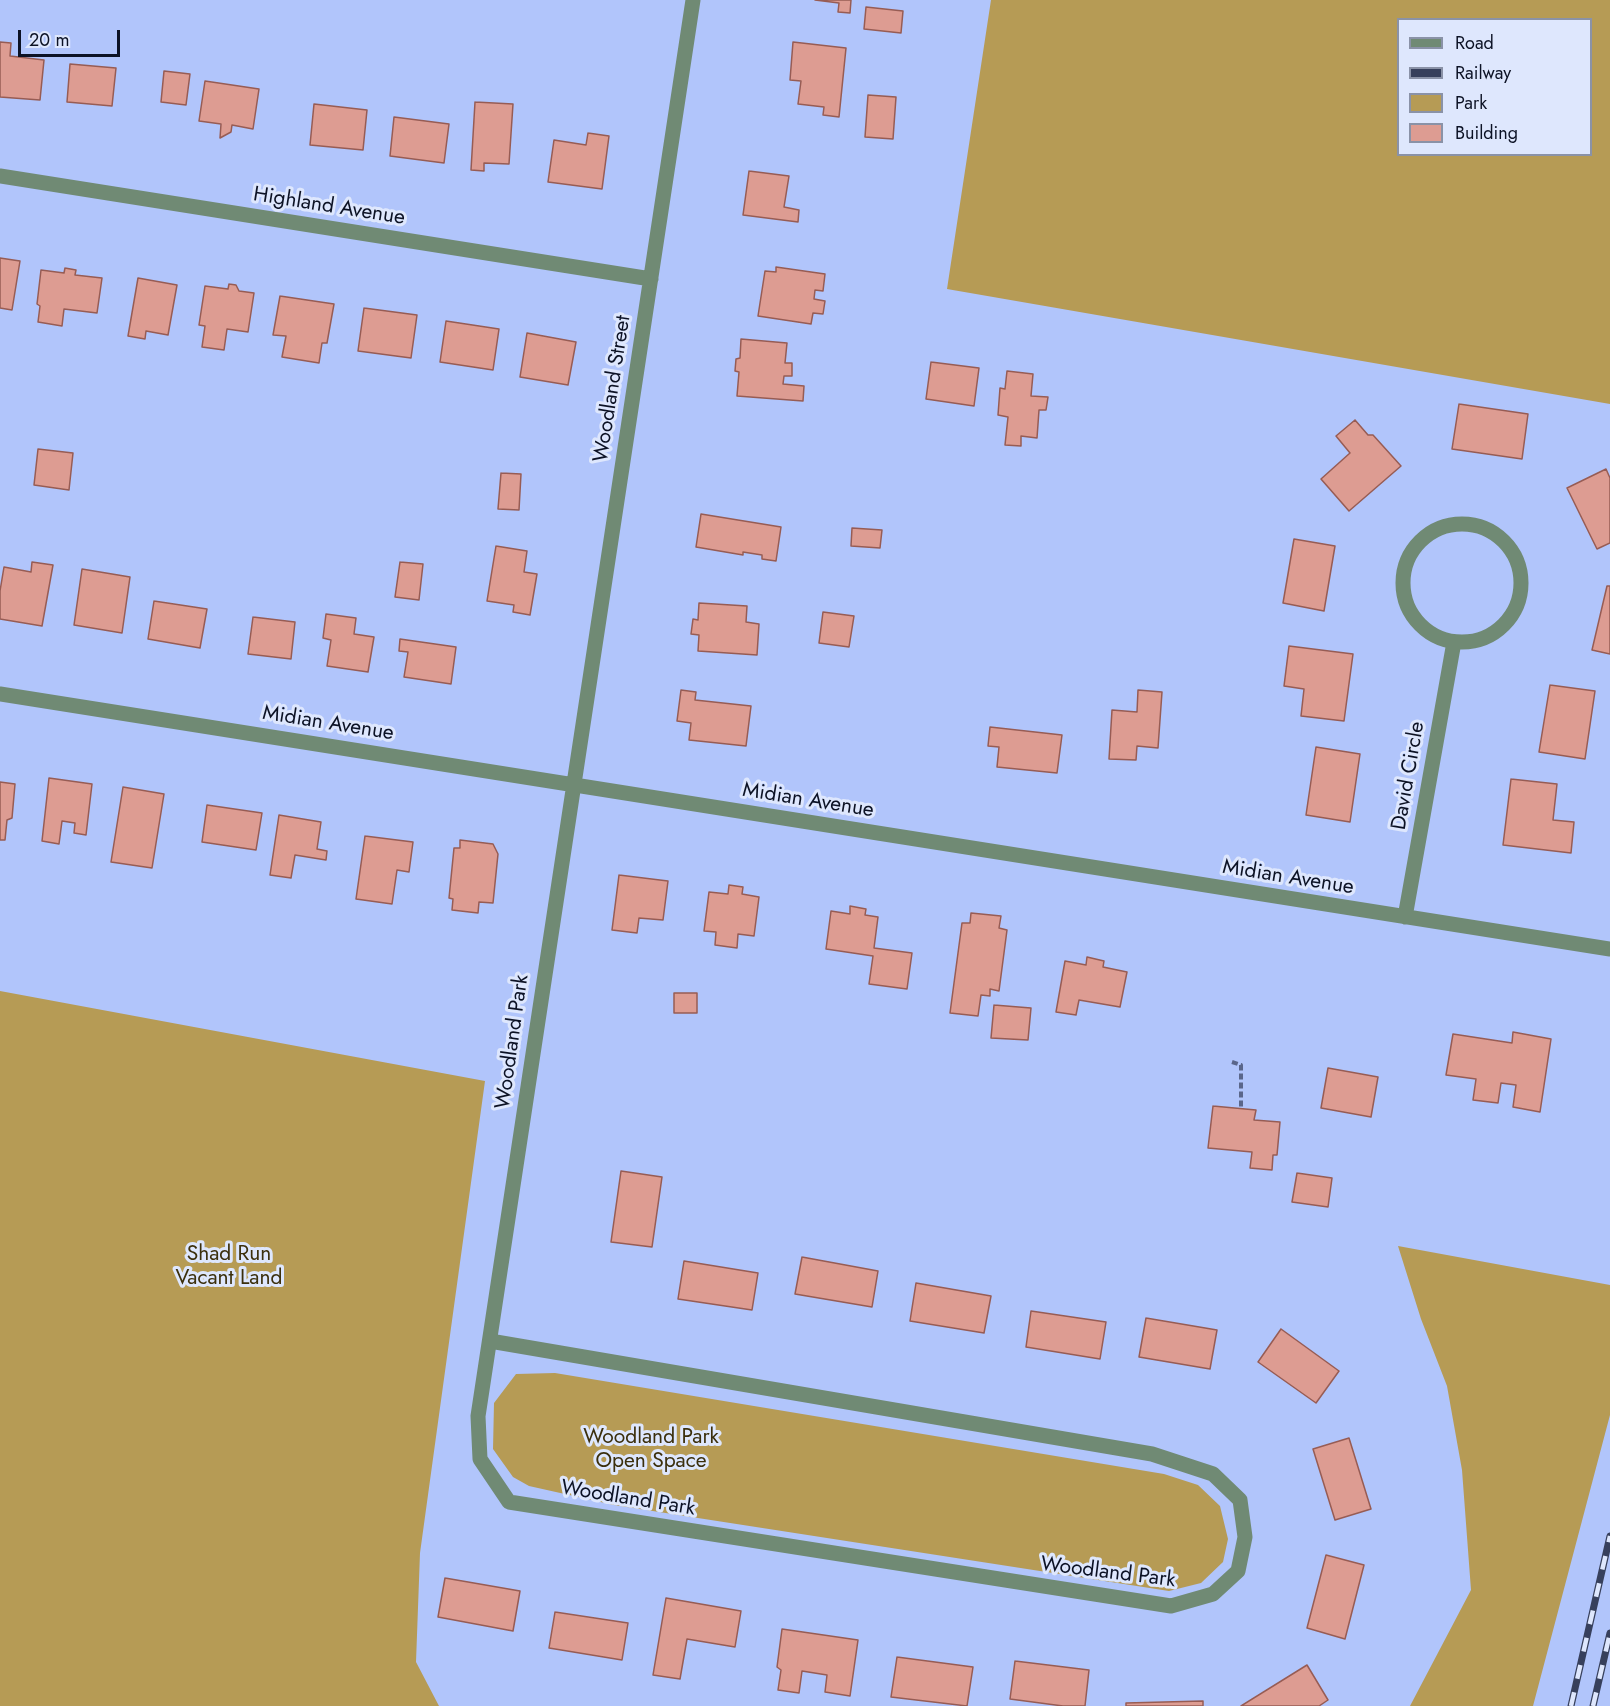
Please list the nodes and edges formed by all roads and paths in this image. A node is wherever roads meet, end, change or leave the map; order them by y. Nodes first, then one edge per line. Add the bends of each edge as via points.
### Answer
1 (693, 0) edge
2 (0, 176) edge
3 (651, 279) junction
4 (1454, 642) junction
5 (0, 694) edge
6 (573, 784) junction
7 (1405, 917) junction
8 (1610, 949) edge
9 (1232, 1062) dead end
10 (1241, 1109) dead end
11 (490, 1341) junction

1 - 3 street, Woodland Street
2 - 3 street, Highland Avenue
3 - 6 street, Woodland Street
4 - 4 street via 1473,642 1492,635 1518,606 1522,586 1511,549 1497,535 1479,526 1440,528 1411,553 1404,571 1408,609 1419,625 1435,637
4 - 7 street, David Circle
5 - 6 street, Midian Avenue
6 - 7 street, Midian Avenue
6 - 11 street, Woodland Park
7 - 8 street, Midian Avenue
9 - 10 path via 1241,1065
11 - 11 street, Woodland Park via 478,1416 480,1459 509,1502 1172,1606 1212,1594 1238,1571 1245,1537 1240,1500 1213,1474 1152,1454

